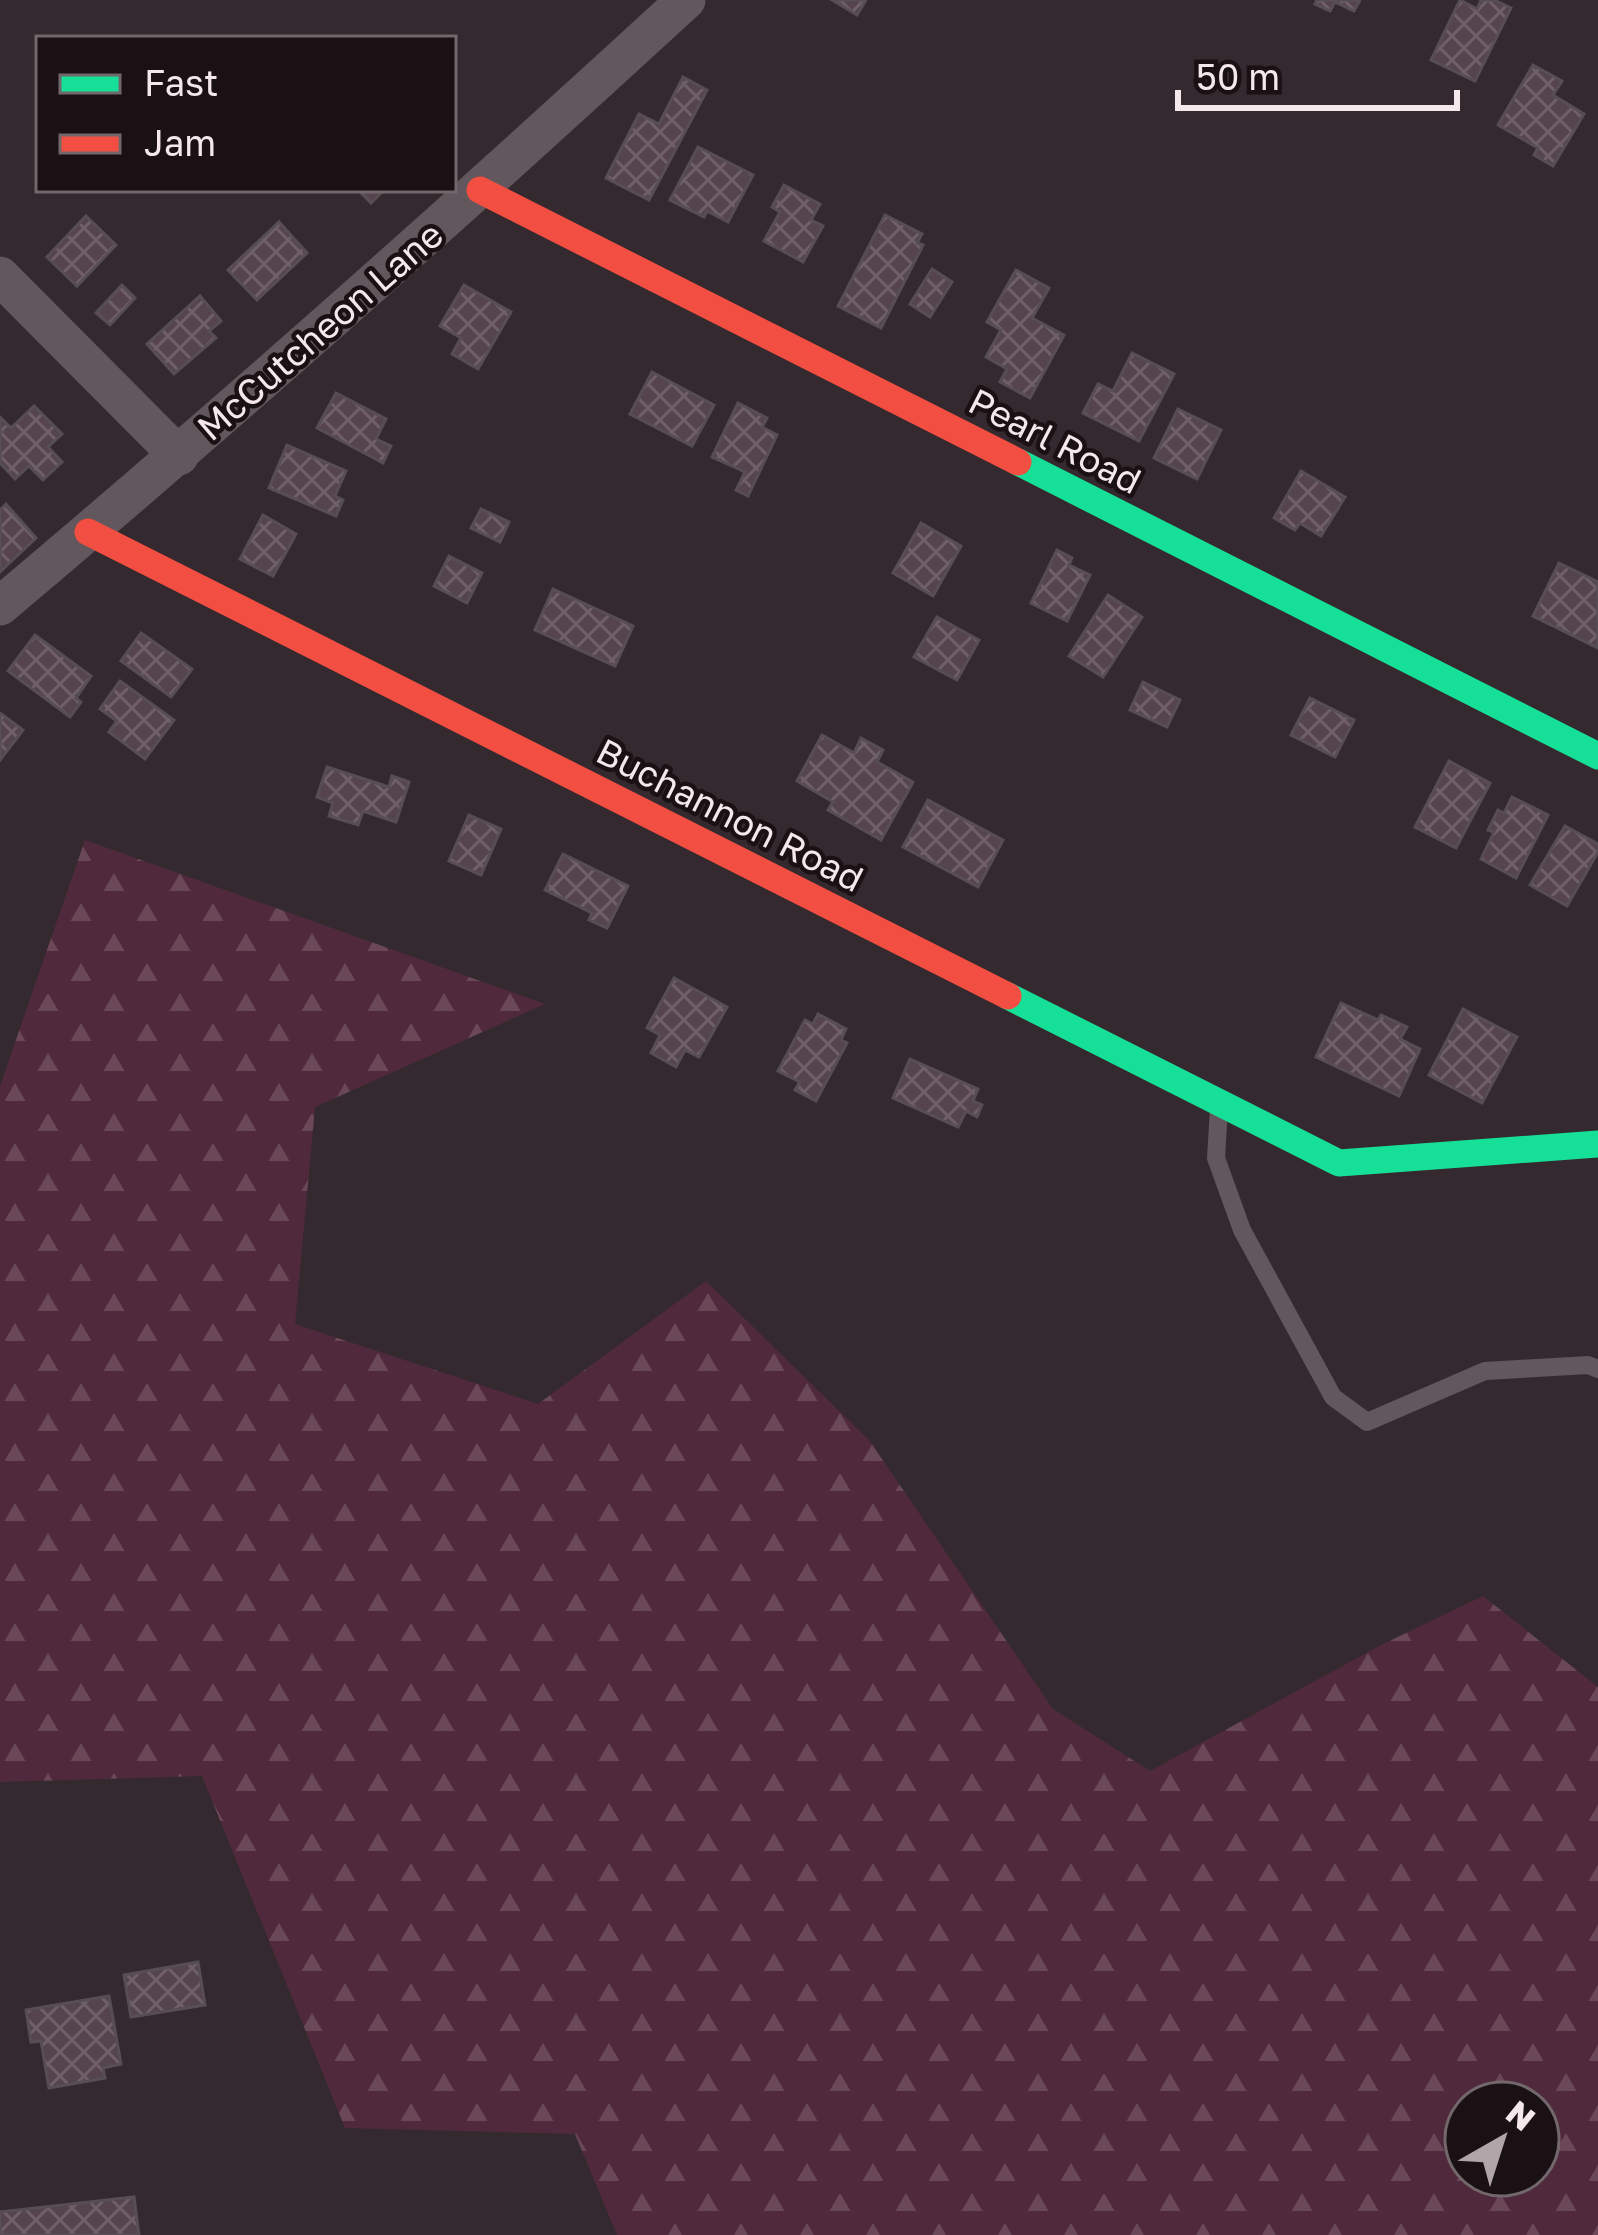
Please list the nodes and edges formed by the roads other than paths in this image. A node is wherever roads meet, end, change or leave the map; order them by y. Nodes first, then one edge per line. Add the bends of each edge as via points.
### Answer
1 (686, 0) edge
2 (480, 190) junction
3 (0, 276) edge
4 (178, 456) junction
5 (88, 532) junction
6 (0, 606) edge
7 (1598, 756) edge
8 (1220, 1103) junction
9 (1598, 1144) edge
10 (1598, 1369) edge

1 - 2 street, McCutcheon Lane
2 - 4 street, McCutcheon Lane
2 - 7 street, Pearl Road
3 - 4 street
4 - 5 street, McCutcheon Lane
5 - 6 street, McCutcheon Lane
5 - 8 street, Buchannon Road
8 - 9 street, Buchannon Road via 1339,1163
8 - 10 lane via 1216,1158 1242,1230 1333,1397 1366,1422 1485,1371

